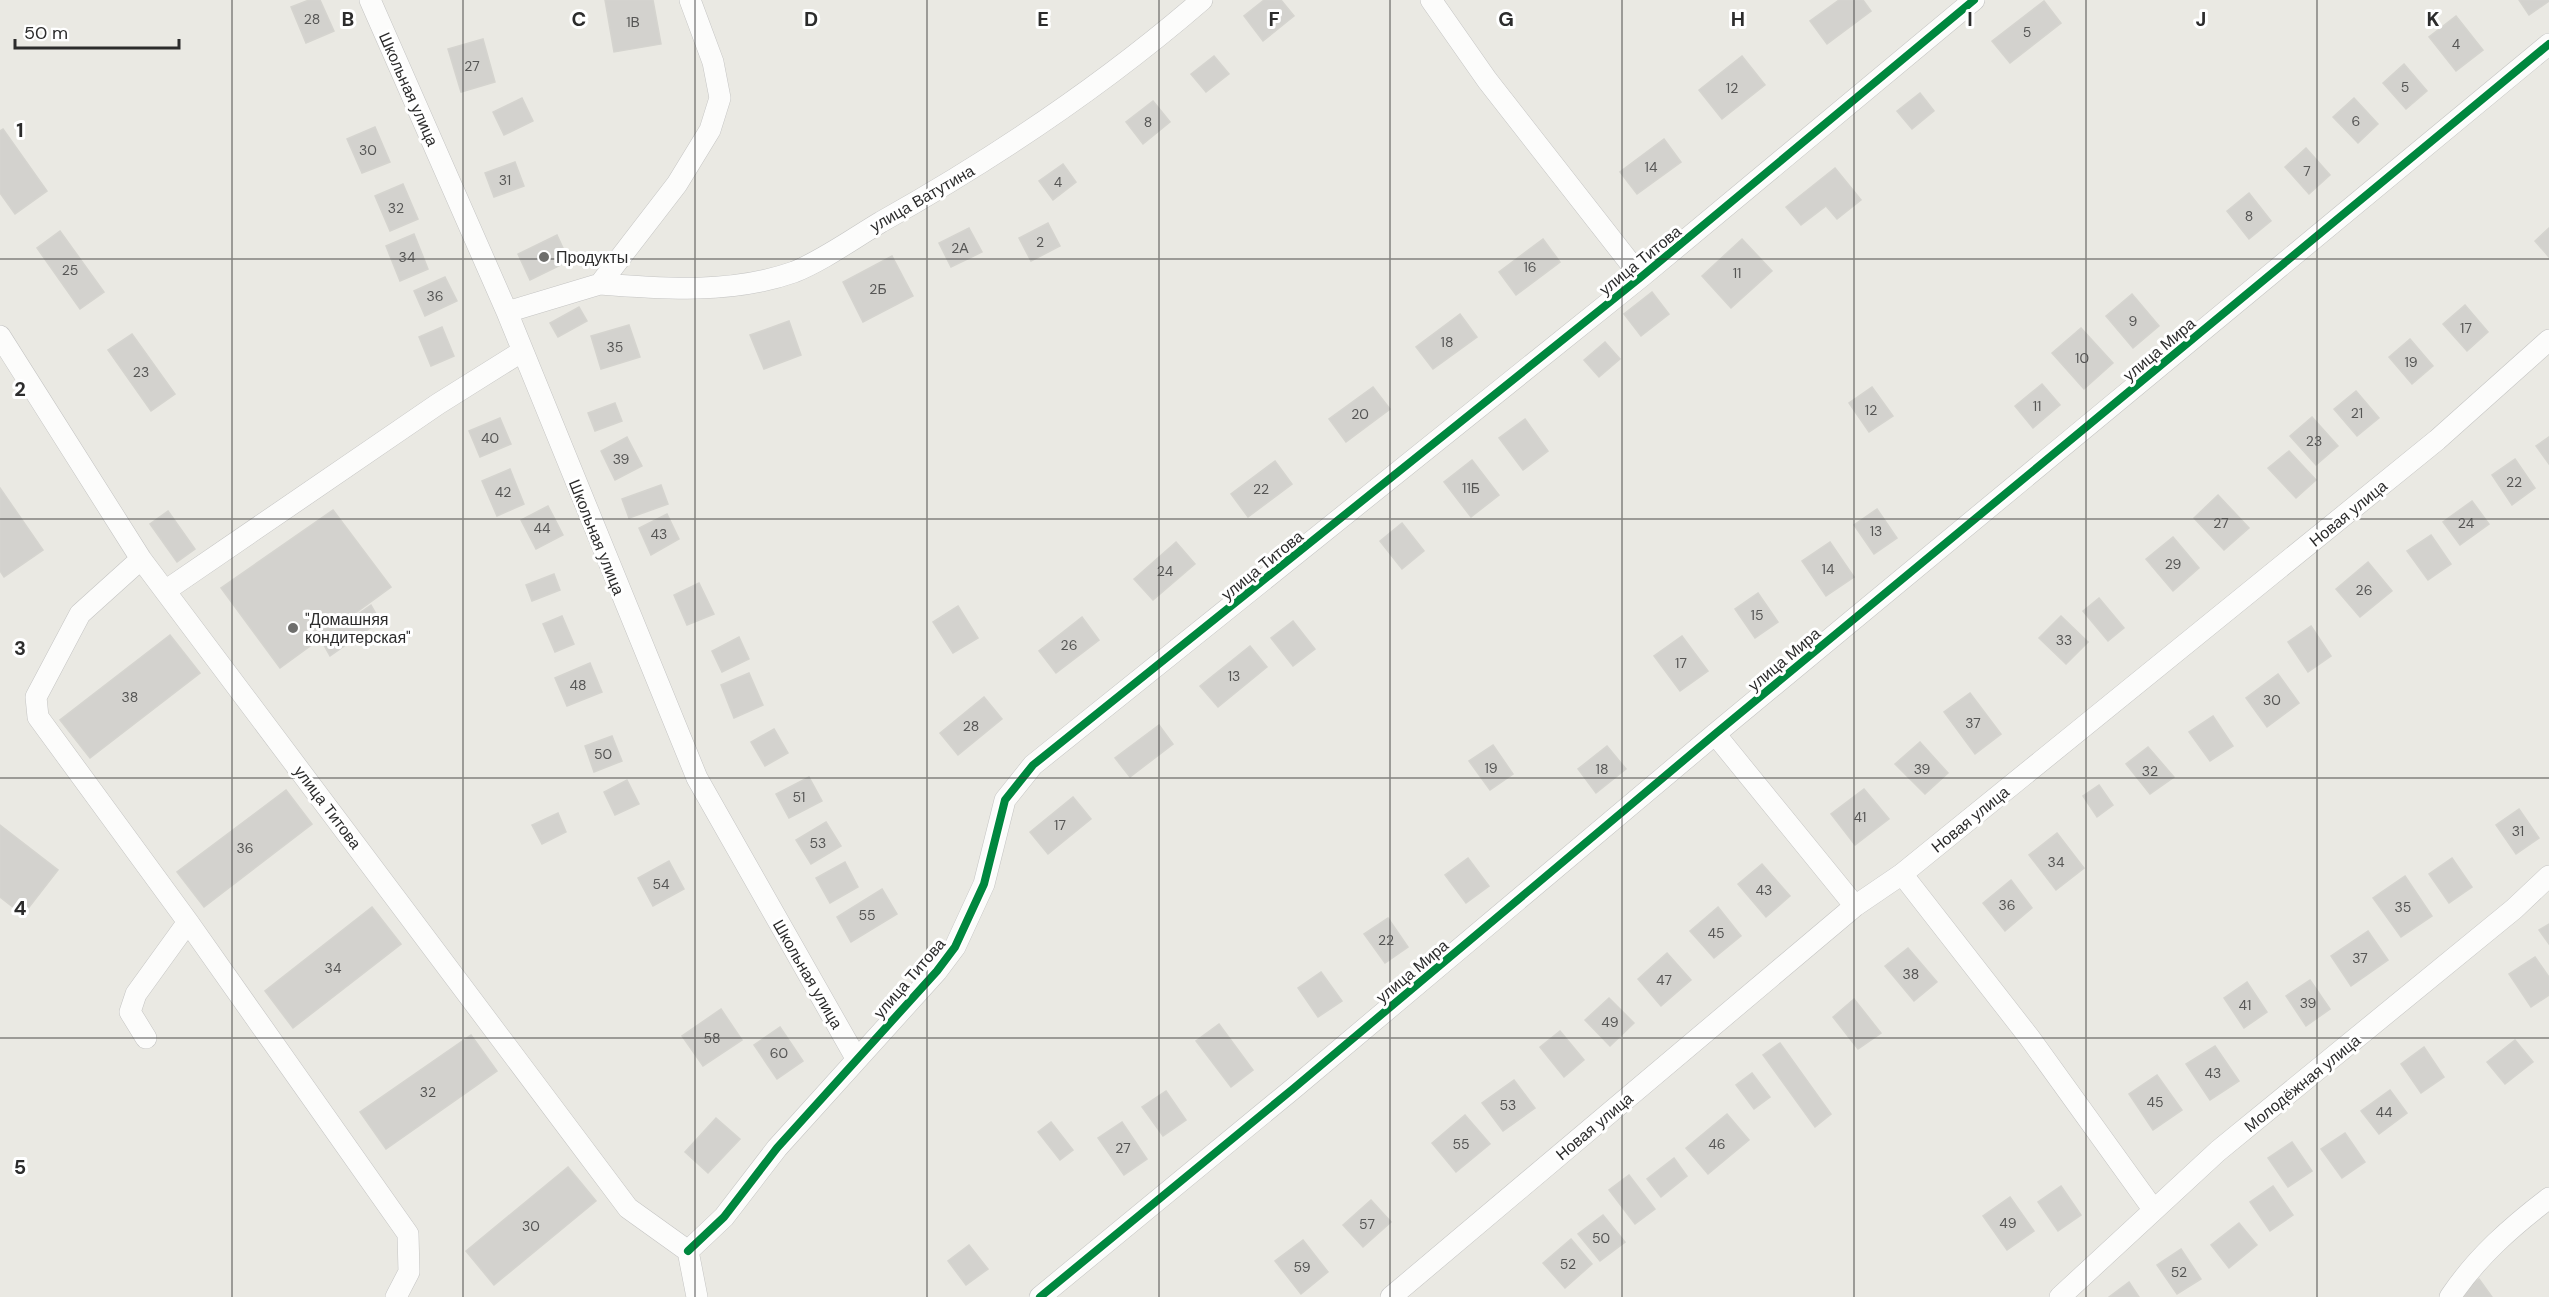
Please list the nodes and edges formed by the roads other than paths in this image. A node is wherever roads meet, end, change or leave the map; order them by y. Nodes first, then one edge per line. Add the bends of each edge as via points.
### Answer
1 (370, 0) edge
2 (690, 0) edge
3 (1202, 0) edge
4 (1431, 0) edge
5 (1974, 0) edge
6 (2549, 44) edge
7 (1641, 277) junction
8 (600, 284) junction
9 (507, 312) junction
10 (0, 336) edge
11 (2549, 340) edge
12 (521, 352) junction
13 (141, 559) junction
14 (165, 591) junction
15 (1715, 734) junction
16 (1902, 874) junction
17 (2549, 876) edge
18 (1855, 906) junction
19 (188, 922) junction
20 (146, 1038) dead end
21 (856, 1058) junction
22 (2549, 1198) edge
23 (2153, 1209) junction
24 (688, 1251) junction
25 (396, 1297) edge
26 (697, 1297) edge
27 (1040, 1297) edge
28 (1391, 1297) edge
29 (2060, 1297) edge
30 (2450, 1297) edge

1 - 9 street, Школьная улица
2 - 8 street via 713,62 720,98 710,130 677,184
3 - 8 street, улица Ватутина via 1160,37 967,174 795,271 738,286
4 - 7 street via 1487,80
5 - 7 street, улица Титова
6 - 15 street, улица Мира
7 - 21 street, улица Титова via 1033,765 1005,800 984,884 955,947
8 - 9 street, улица Ватутина
9 - 12 street, Школьная улица
10 - 13 street, улица Титова
11 - 16 street, Новая улица via 2419,455
12 - 14 street via 438,404
12 - 21 street, Школьная улица via 697,778
13 - 14 street, улица Титова
13 - 19 street via 80,614 36,697 39,717
14 - 24 street, улица Титова via 628,1208
15 - 18 street
15 - 27 street, улица Мира
16 - 18 street, Новая улица
16 - 23 street via 2029,1037
17 - 23 street, Молодёжная улица
18 - 28 street, Новая улица
19 - 20 street via 136,994 130,1012
19 - 25 street via 408,1234 409,1272
21 - 24 street, улица Титова via 777,1148 724,1217
22 - 30 street via 2511,1227 2464,1276
23 - 29 street, Молодёжная улица
24 - 26 street

